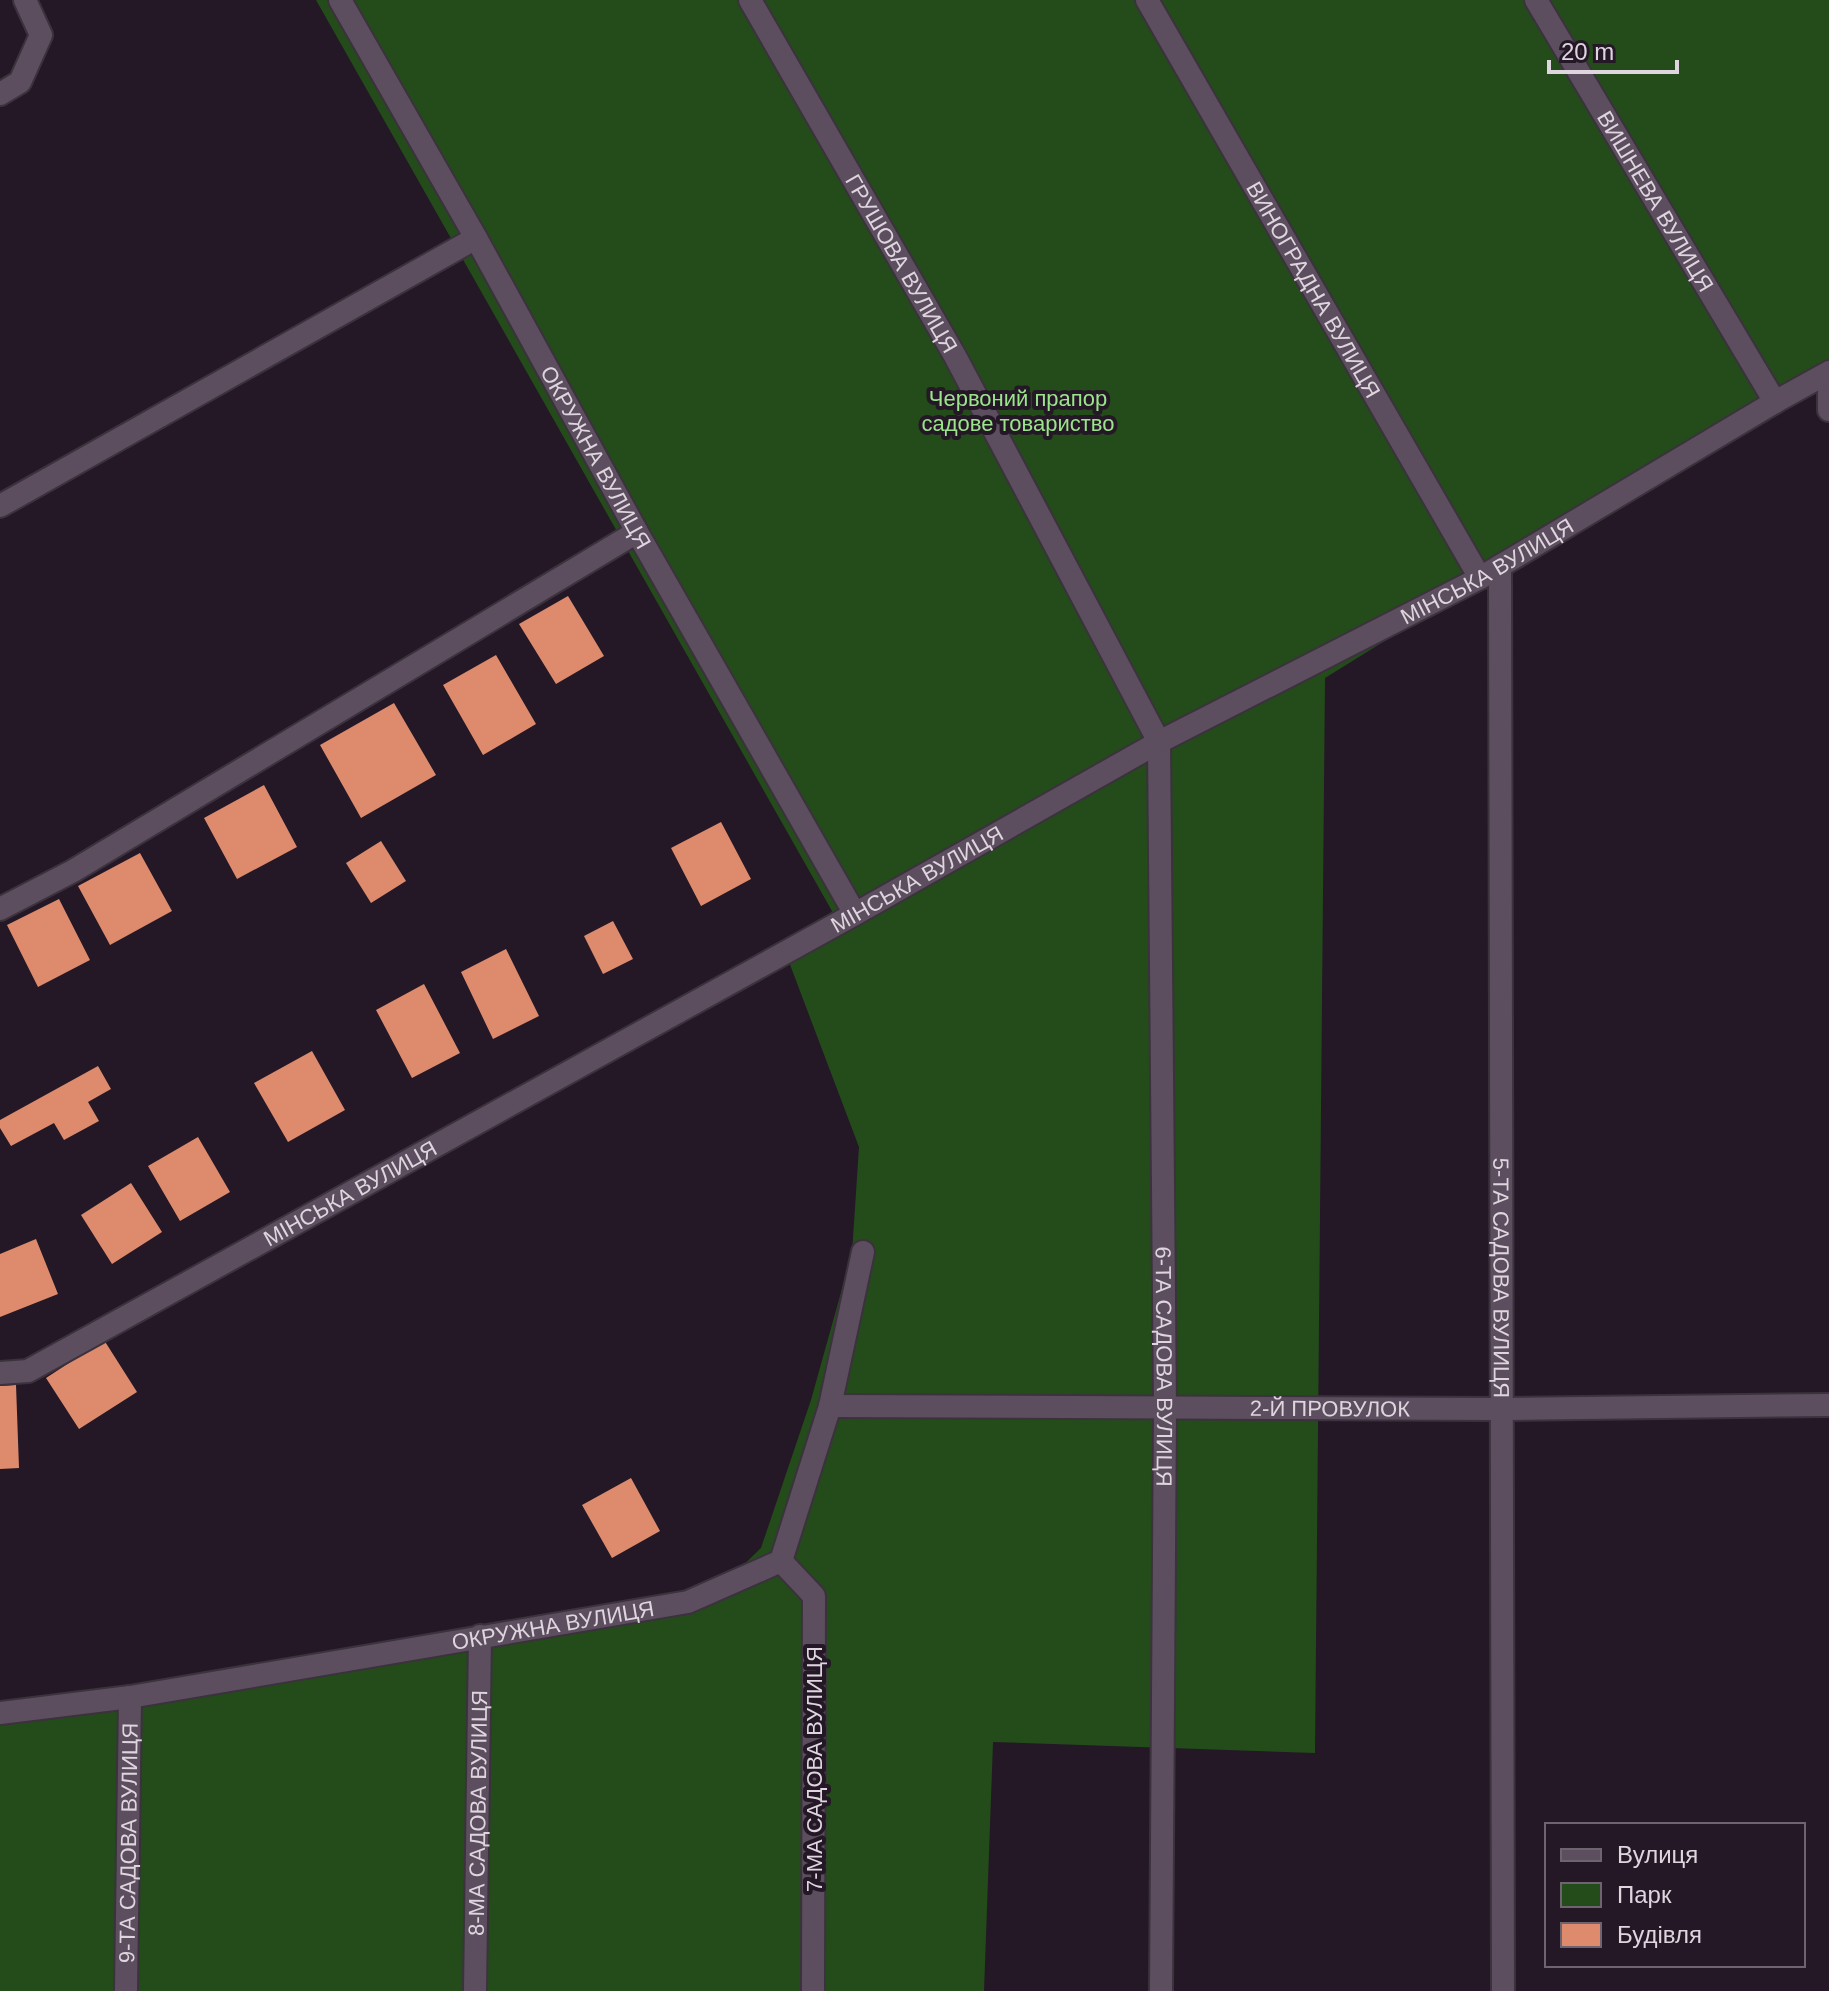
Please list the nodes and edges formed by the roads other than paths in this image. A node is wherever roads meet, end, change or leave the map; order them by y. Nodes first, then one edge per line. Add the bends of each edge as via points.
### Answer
1 (25, 0) edge
2 (340, 0) edge
3 (750, 0) edge
4 (1147, 0) edge
5 (1536, 0) edge
6 (0, 94) edge
7 (476, 238) junction
8 (1829, 372) edge
9 (1775, 402) junction
10 (1829, 410) edge
11 (0, 506) edge
12 (637, 532) junction
13 (1500, 566) junction
14 (1480, 578) junction
15 (1159, 742) junction
16 (0, 909) edge
17 (855, 914) junction
18 (863, 1252) dead end
19 (0, 1373) edge
20 (1829, 1405) edge
21 (830, 1406) junction
22 (1165, 1409) junction
23 (1502, 1409) junction
24 (781, 1561) junction
25 (480, 1636) junction
26 (130, 1697) junction
27 (0, 1713) edge
28 (126, 1991) edge
29 (475, 1991) edge
30 (813, 1991) edge
31 (1161, 1991) edge
32 (1503, 1991) edge

1 - 6 street via 41,35 20,82
2 - 7 street, ОКРУЖНА ВУЛИЦЯ
3 - 15 street, ГРУШОВА ВУЛИЦЯ via 955,356
4 - 14 street, ВИНОГРАДНА ВУЛИЦЯ
5 - 9 street, ВИШНЕВА ВУЛИЦЯ
7 - 11 street
7 - 12 street, ОКРУЖНА ВУЛИЦЯ
8 - 9 street, МІНСЬКА ВУЛИЦЯ
8 - 10 street
9 - 13 street, МІНСЬКА ВУЛИЦЯ
12 - 16 street via 73,871
12 - 17 street, ОКРУЖНА ВУЛИЦЯ
13 - 14 street, МІНСЬКА ВУЛИЦЯ
13 - 23 street, 5-ТА САДОВА ВУЛИЦЯ
14 - 15 street, МІНСЬКА ВУЛИЦЯ
15 - 17 street, МІНСЬКА ВУЛИЦЯ
15 - 22 street, 6-ТА САДОВА ВУЛИЦЯ
17 - 19 street, МІНСЬКА ВУЛИЦЯ via 28,1371
18 - 21 street
20 - 23 street, 2-Й ПРОВУЛОК
21 - 22 street, 2-Й ПРОВУЛОК
21 - 24 street
22 - 23 street, 2-Й ПРОВУЛОК
22 - 31 street, 6-ТА САДОВА ВУЛИЦЯ
23 - 32 street, 5-ТА САДОВА ВУЛИЦЯ
24 - 25 street, ОКРУЖНА ВУЛИЦЯ via 688,1602
24 - 30 street, 7-МА САДОВА ВУЛИЦЯ via 814,1596
25 - 26 street, ОКРУЖНА ВУЛИЦЯ
25 - 29 street, 8-МА САДОВА ВУЛИЦЯ
26 - 27 street, ОКРУЖНА ВУЛИЦЯ
26 - 28 street, 9-ТА САДОВА ВУЛИЦЯ

